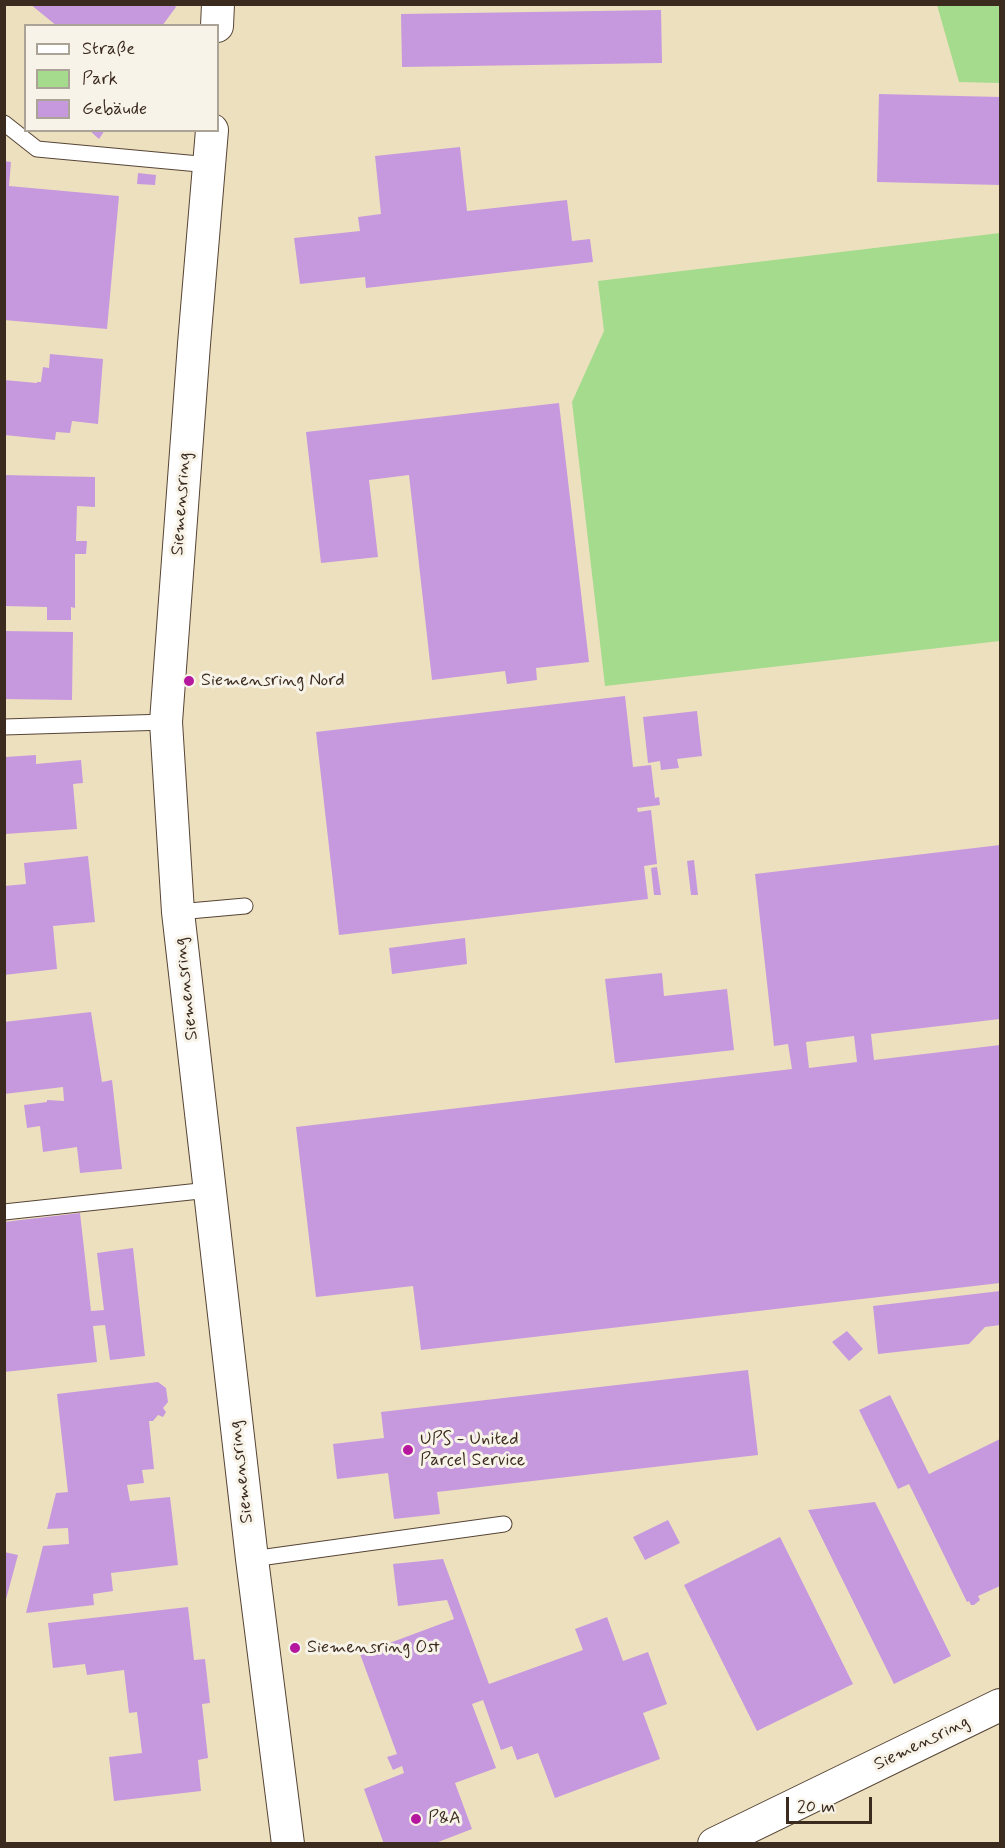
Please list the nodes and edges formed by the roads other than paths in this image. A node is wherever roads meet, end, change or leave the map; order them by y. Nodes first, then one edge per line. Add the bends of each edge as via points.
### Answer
1 (218, 4) edge
2 (217, 24) edge
3 (4, 123) edge
4 (212, 132) edge
5 (210, 165) junction
6 (166, 722) junction
7 (4, 727) edge
8 (245, 906) dead end
9 (178, 912) junction
10 (209, 1190) junction
11 (4, 1212) edge
12 (504, 1524) dead end
13 (252, 1559) junction
14 (1000, 1705) edge
15 (288, 1844) edge
16 (714, 1844) edge

1 - 2 street
3 - 5 lane via 37,149
4 - 5 street, Siemensring
5 - 6 street, Siemensring
6 - 7 lane
6 - 9 street, Siemensring
8 - 9 lane
9 - 10 street, Siemensring
10 - 11 lane
10 - 13 street, Siemensring
12 - 13 lane
13 - 15 street, Siemensring
14 - 16 street, Siemensring

